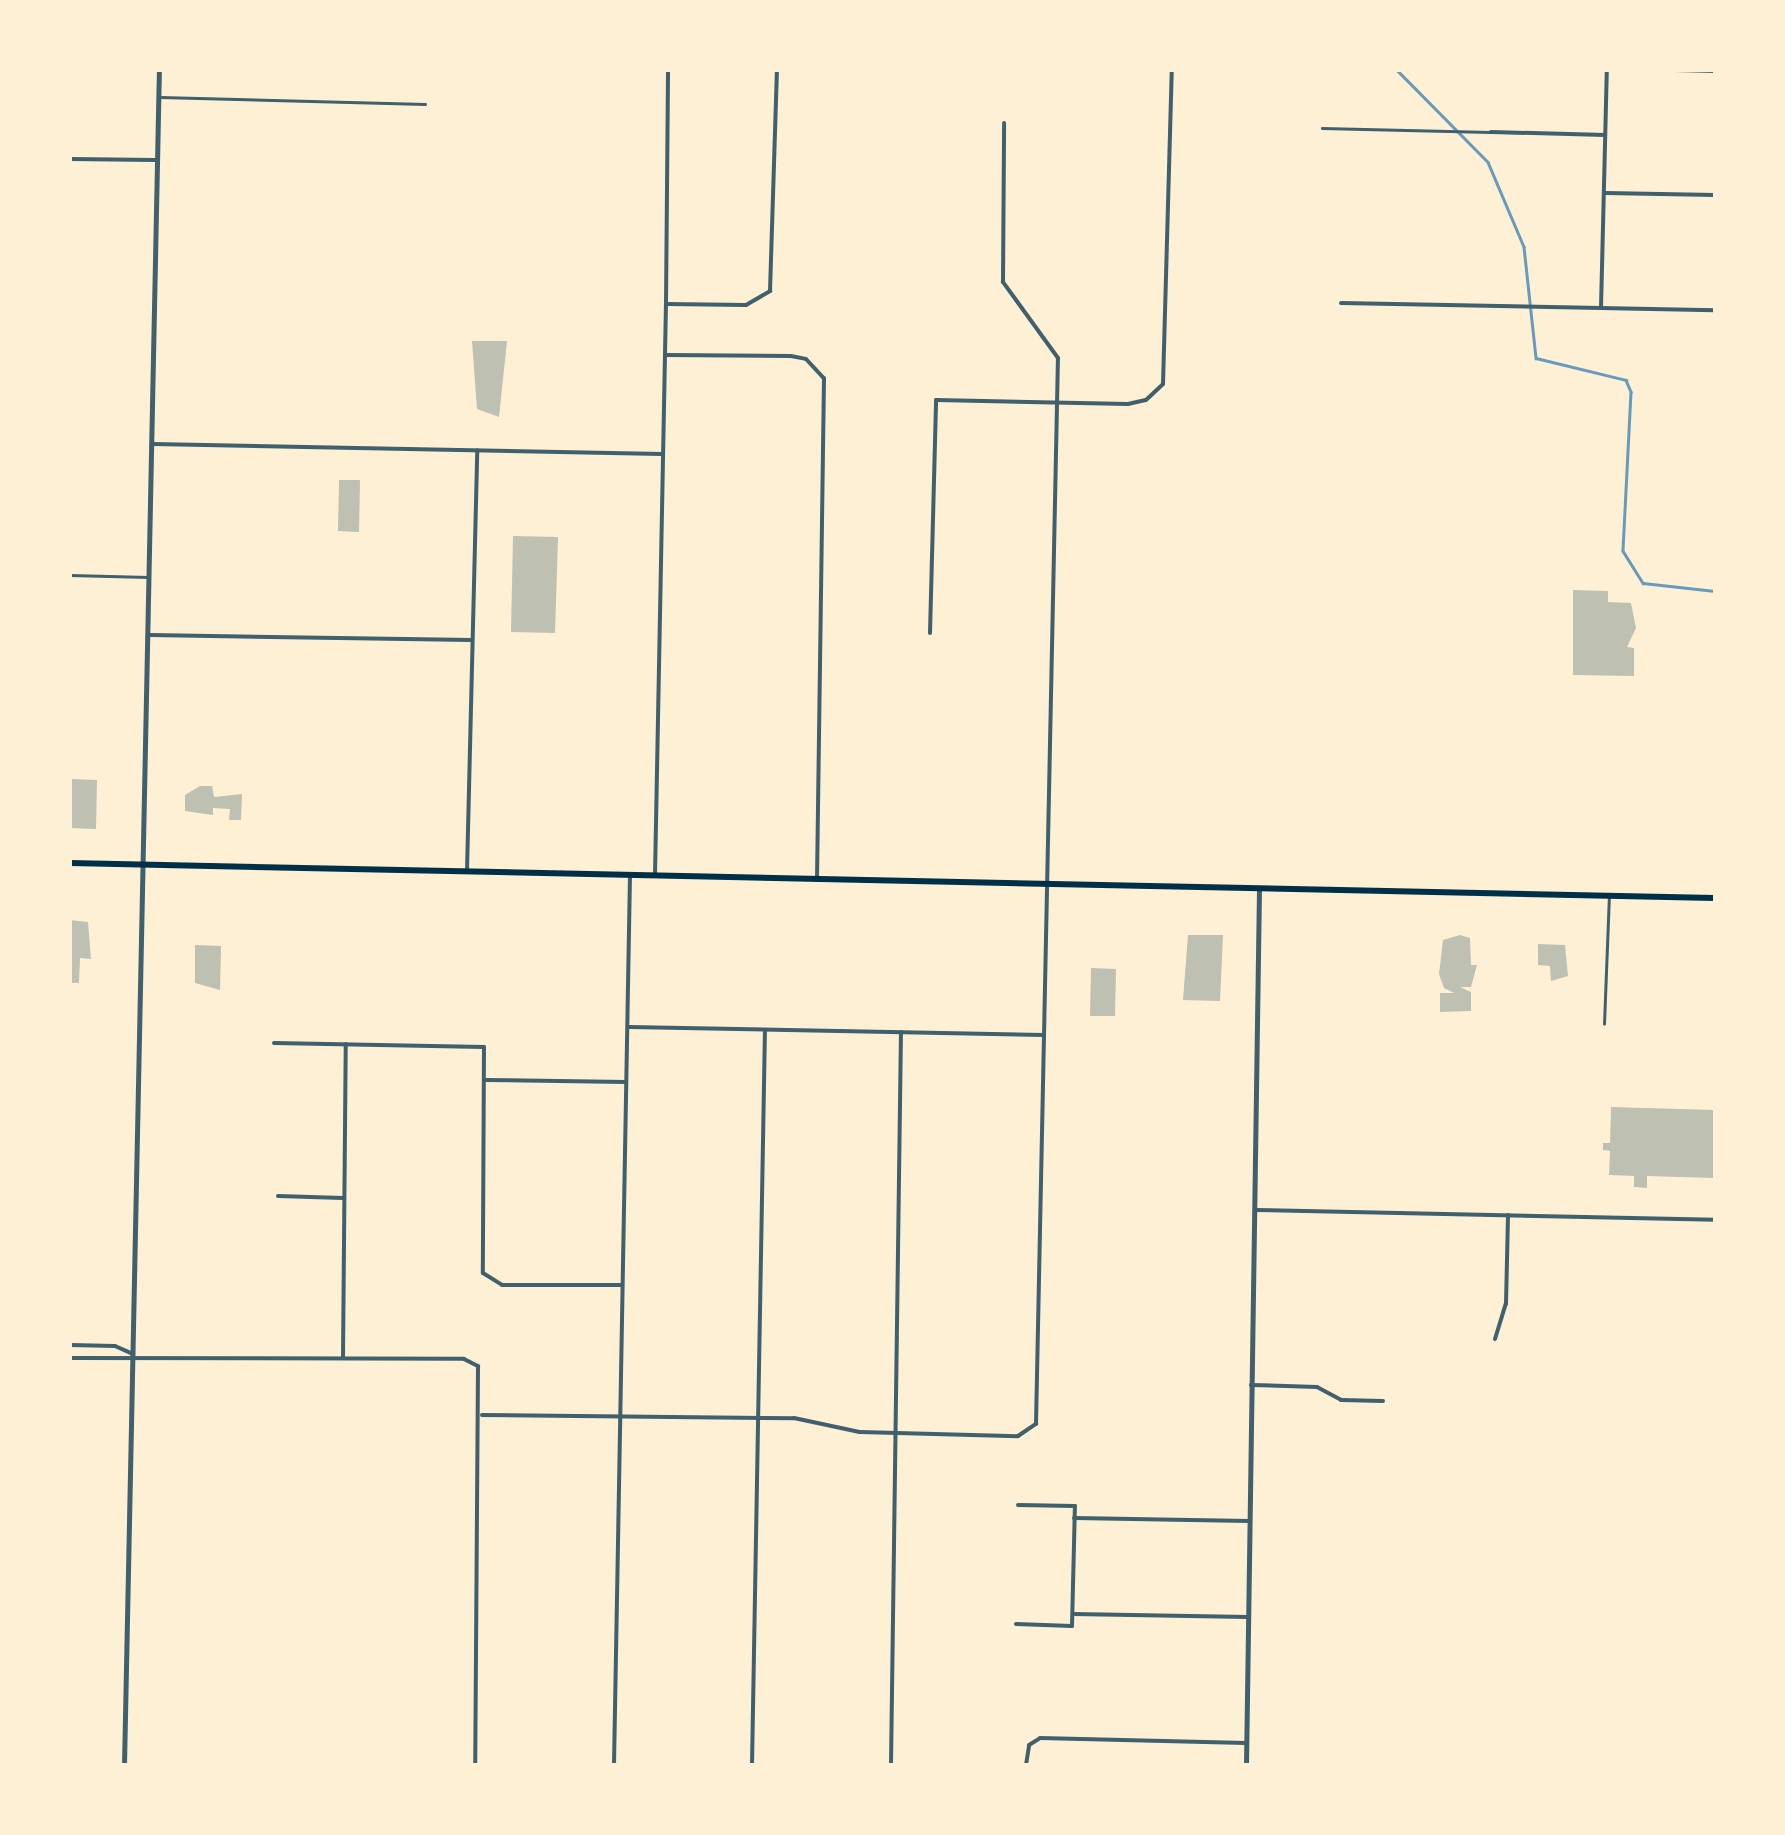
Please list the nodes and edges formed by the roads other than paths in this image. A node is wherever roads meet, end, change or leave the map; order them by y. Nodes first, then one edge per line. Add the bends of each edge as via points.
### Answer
1 (160, 70) edge
2 (668, 70) edge
3 (777, 70) edge
4 (1172, 70) edge
5 (1606, 70) edge
6 (1675, 70) edge
7 (1715, 71) edge
8 (159, 97) junction
9 (425, 104) dead end
10 (1004, 124) dead end
11 (1322, 128) dead end
12 (1491, 132) joint
13 (1605, 135) junction
14 (70, 159) edge
15 (158, 160) junction
16 (1604, 192) junction
17 (1715, 195) edge
18 (1340, 303) dead end
19 (666, 304) junction
20 (1601, 308) junction
21 (1715, 310) edge
22 (664, 355) junction
23 (1058, 403) junction
24 (153, 444) junction
25 (477, 450) junction
26 (662, 454) junction
27 (70, 575) edge
28 (151, 576) junction
29 (930, 633) dead end
30 (150, 634) junction
31 (472, 640) junction
32 (70, 863) edge
33 (145, 864) junction
34 (467, 871) junction
35 (630, 874) junction
36 (655, 875) junction
37 (816, 880) junction
38 (1048, 883) junction
39 (1259, 888) junction
40 (1609, 895) junction
41 (1715, 898) edge
42 (1604, 1024) dead end
43 (627, 1027) junction
44 (765, 1030) junction
45 (901, 1032) junction
46 (1044, 1035) junction
47 (274, 1043) dead end
48 (346, 1044) junction
49 (484, 1080) junction
50 (626, 1082) junction
51 (278, 1196) dead end
52 (343, 1198) junction
53 (1253, 1210) junction
54 (1508, 1216) junction
55 (1715, 1220) edge
56 (622, 1286) junction
57 (1495, 1339) dead end
58 (70, 1345) edge
59 (133, 1354) junction
60 (70, 1358) edge
61 (343, 1358) junction
62 (1250, 1385) junction
63 (1383, 1401) dead end
64 (482, 1415) junction
65 (621, 1416) junction
66 (759, 1417) junction
67 (898, 1433) junction
68 (1018, 1505) dead end
69 (1074, 1518) junction
70 (1249, 1521) junction
71 (1072, 1614) junction
72 (1248, 1618) junction
73 (1016, 1624) dead end
74 (1247, 1743) junction
75 (124, 1765) edge
76 (475, 1765) edge
77 (614, 1765) edge
78 (752, 1765) edge
79 (892, 1765) edge
80 (1026, 1765) edge
81 (1246, 1765) edge

1 - 8 street
2 - 19 street
3 - 19 street via 770,291 746,305
4 - 23 street via 1163,384 1146,400 1128,404
5 - 13 street
6 - 7 street
8 - 9 lane
8 - 15 street
10 - 23 street via 1003,282 1058,358
11 - 12 lane
12 - 13 street
13 - 16 street
14 - 15 street
15 - 24 street
16 - 17 street
16 - 20 street
18 - 20 street
19 - 22 street
20 - 21 street
22 - 26 street
22 - 37 street via 791,356 806,359 824,378
23 - 29 street via 936,400
23 - 38 street
24 - 25 street
24 - 28 street
25 - 26 street
25 - 31 street
26 - 36 street
27 - 28 lane
28 - 30 street
30 - 31 street
30 - 33 street
31 - 34 street
32 - 33 highway
33 - 34 highway
33 - 59 street
34 - 35 highway
35 - 36 highway
35 - 43 street
36 - 37 highway
37 - 38 highway
38 - 39 highway
38 - 46 street
39 - 40 highway
39 - 53 street
40 - 41 highway
40 - 42 lane
43 - 44 street
43 - 50 street
44 - 45 street
44 - 66 street
45 - 46 street
45 - 67 street
46 - 67 street via 1033,1430 1018,1436
47 - 48 street
48 - 49 street via 484,1047
48 - 52 street
49 - 50 street
49 - 56 street via 481,1266 487,1279
50 - 56 street
51 - 52 street
52 - 61 street
53 - 54 street
53 - 62 street
54 - 55 street
54 - 57 street via 1506,1304
56 - 65 street
58 - 59 street via 115,1346
59 - 60 street
59 - 61 street
59 - 75 street
61 - 64 street via 472,1362 483,1379
62 - 63 street via 1317,1387 1341,1400
62 - 70 street
64 - 65 street
64 - 76 street
65 - 66 street
65 - 77 street
66 - 67 street
66 - 78 street
67 - 79 street
68 - 69 street via 1074,1506
69 - 70 street
69 - 71 street
70 - 72 street
71 - 72 street
71 - 73 street via 1072,1626
72 - 74 street
74 - 80 street via 1040,1738 1029,1745
74 - 81 street

